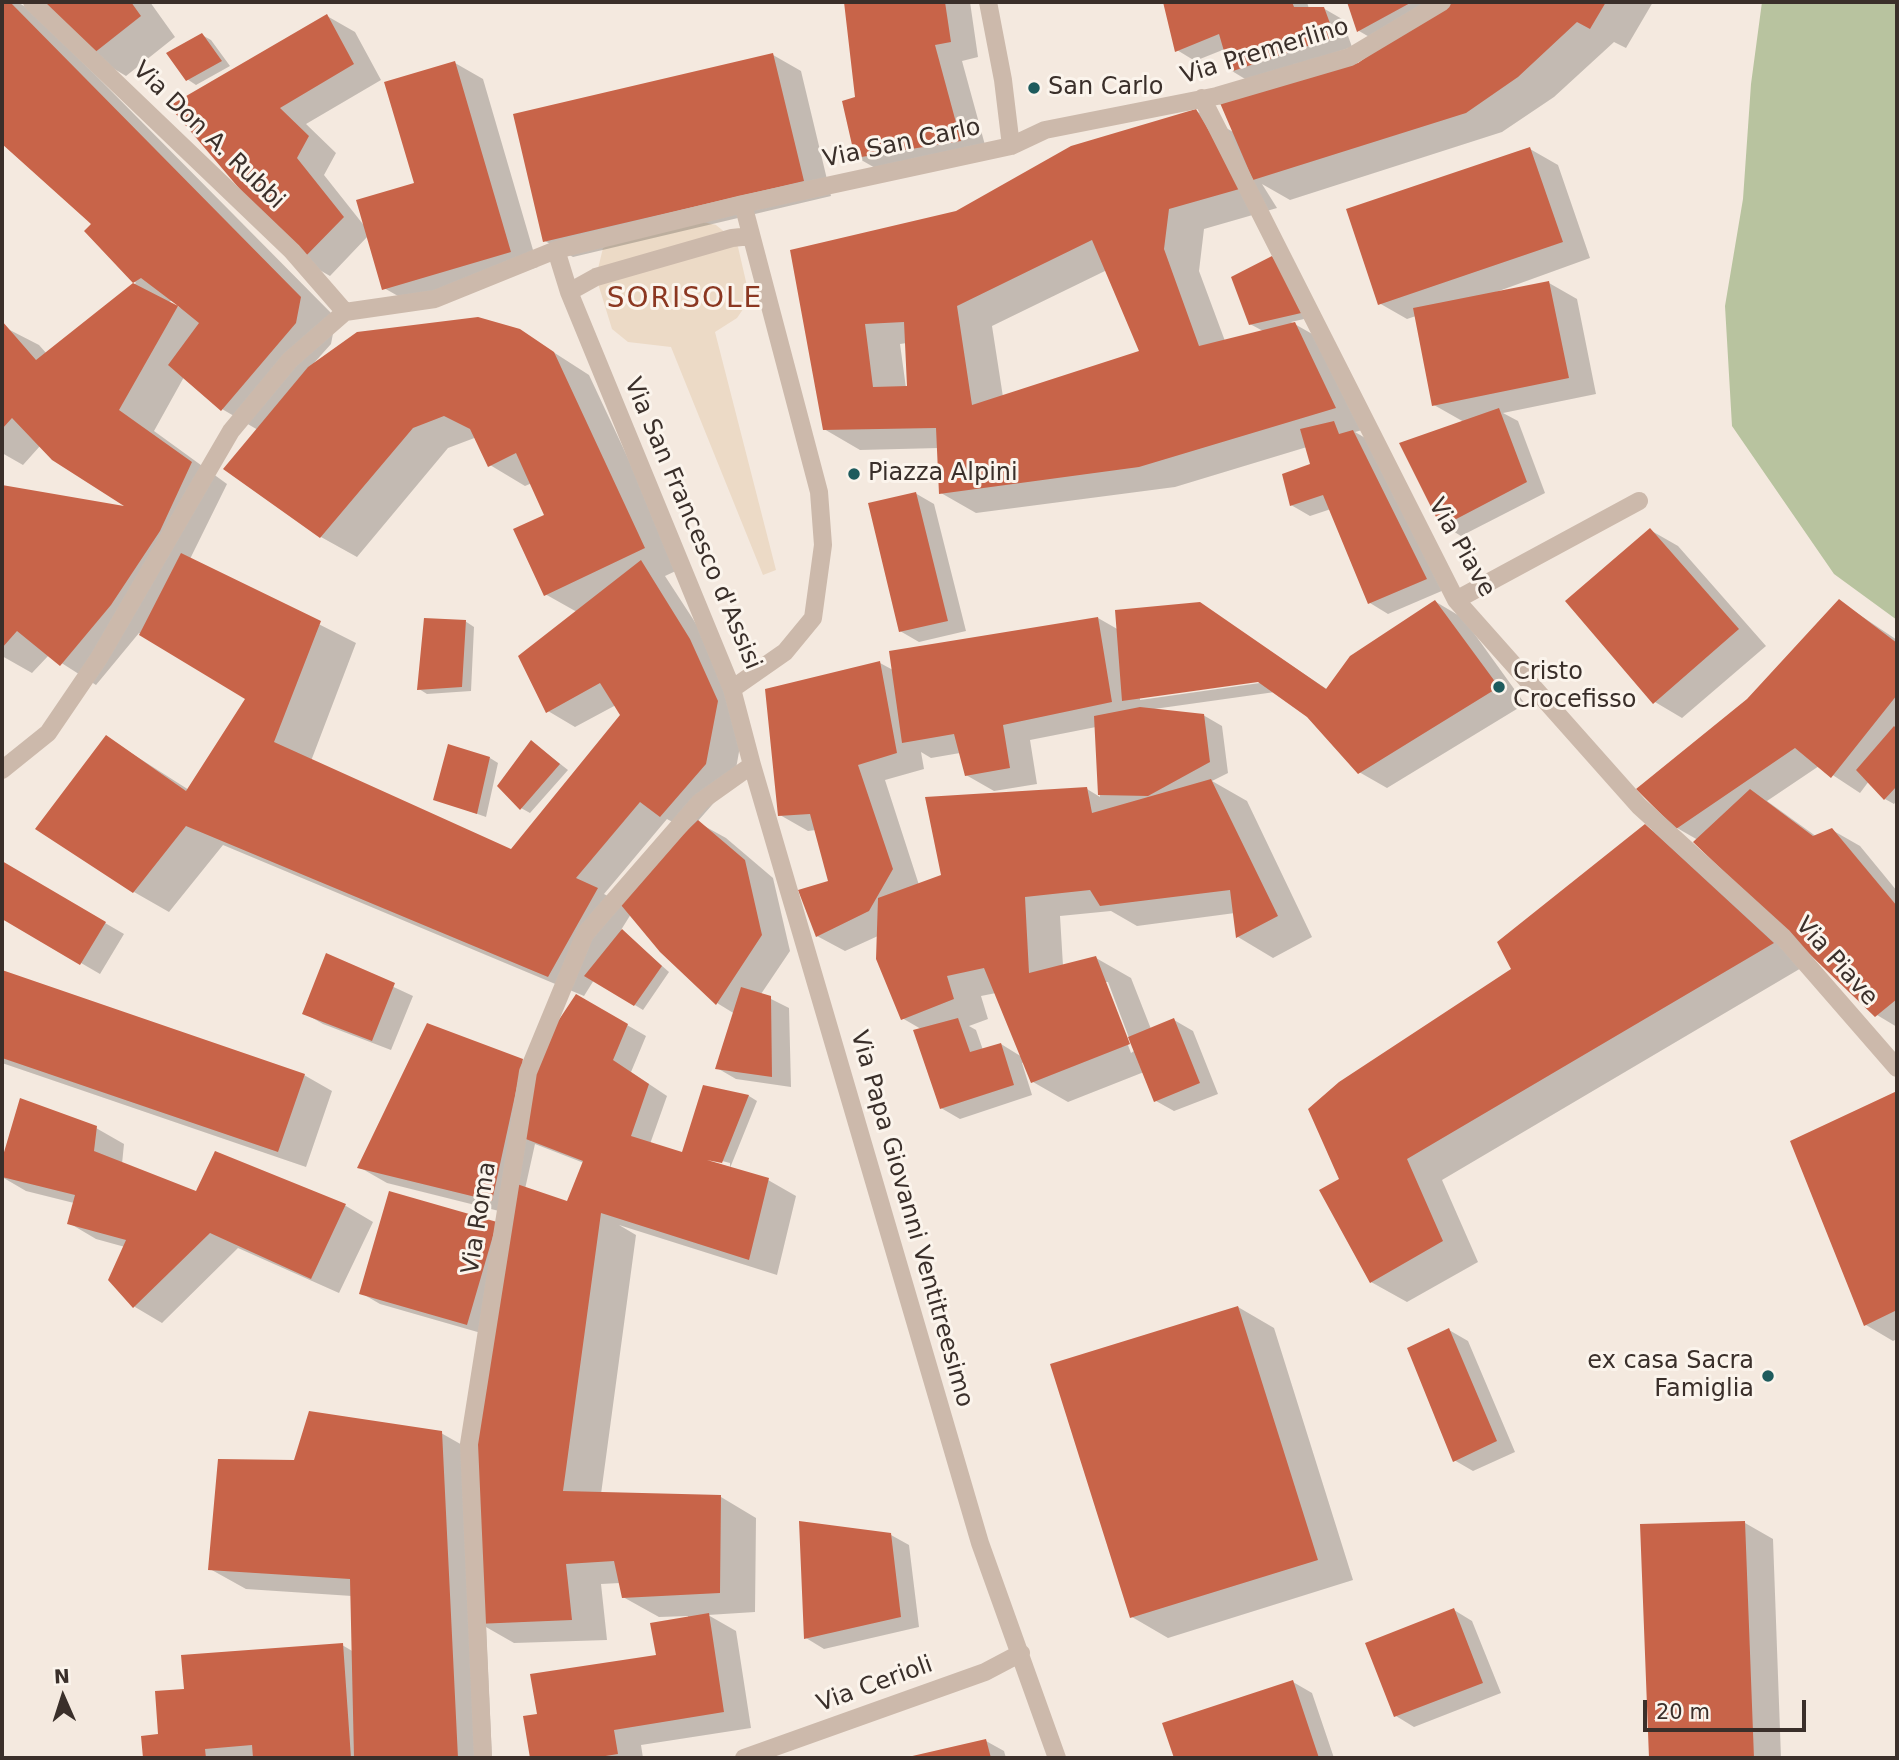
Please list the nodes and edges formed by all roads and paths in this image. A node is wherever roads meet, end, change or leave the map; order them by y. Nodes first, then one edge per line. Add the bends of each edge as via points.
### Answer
1 (32, 2) edge
2 (988, 2) edge
3 (1442, 2) edge
4 (1202, 98) junction
5 (1011, 146) junction
6 (743, 204) junction
7 (751, 236) junction
8 (556, 250) junction
9 (569, 292) junction
10 (345, 312) junction
11 (1639, 501) dead end
12 (1456, 600) junction
13 (732, 689) junction
14 (752, 765) junction
15 (2, 771) edge
16 (1897, 1068) edge
17 (1021, 1653) junction
18 (483, 1758) edge
19 (744, 1758) edge
20 (1056, 1758) edge

1 - 10 street, Via Don A. Rubbi via 292,251
2 - 5 street, Via San Carlo
3 - 4 street, Via Premerlino via 1350,57
4 - 5 street, Via Premerlino via 1045,130
4 - 12 street, Via Piave
5 - 6 street, Via San Carlo
6 - 7 street, Via San Francesco d'Assisi
6 - 8 street
7 - 9 street via 732,237 596,277
7 - 13 street, Via San Francesco d'Assisi via 819,492 822,531 813,618 785,652
8 - 9 street, Via San Francesco d'Assisi
8 - 10 street via 435,299
9 - 13 street, Via San Francesco d'Assisi
10 - 15 street via 290,360 231,431 99,658 48,733
11 - 12 street
12 - 16 street, Via Piave via 1639,806 1783,937
13 - 14 street, Via Papa Giovanni Ventitreesimo
14 - 17 street, Via Papa Giovanni Ventitreesimo via 977,1533
14 - 18 street, Via Roma via 700,802 585,934 528,1072 469,1444
17 - 19 street, Via Cerioli via 985,1672
17 - 20 street, Via Papa Giovanni Ventitreesimo

